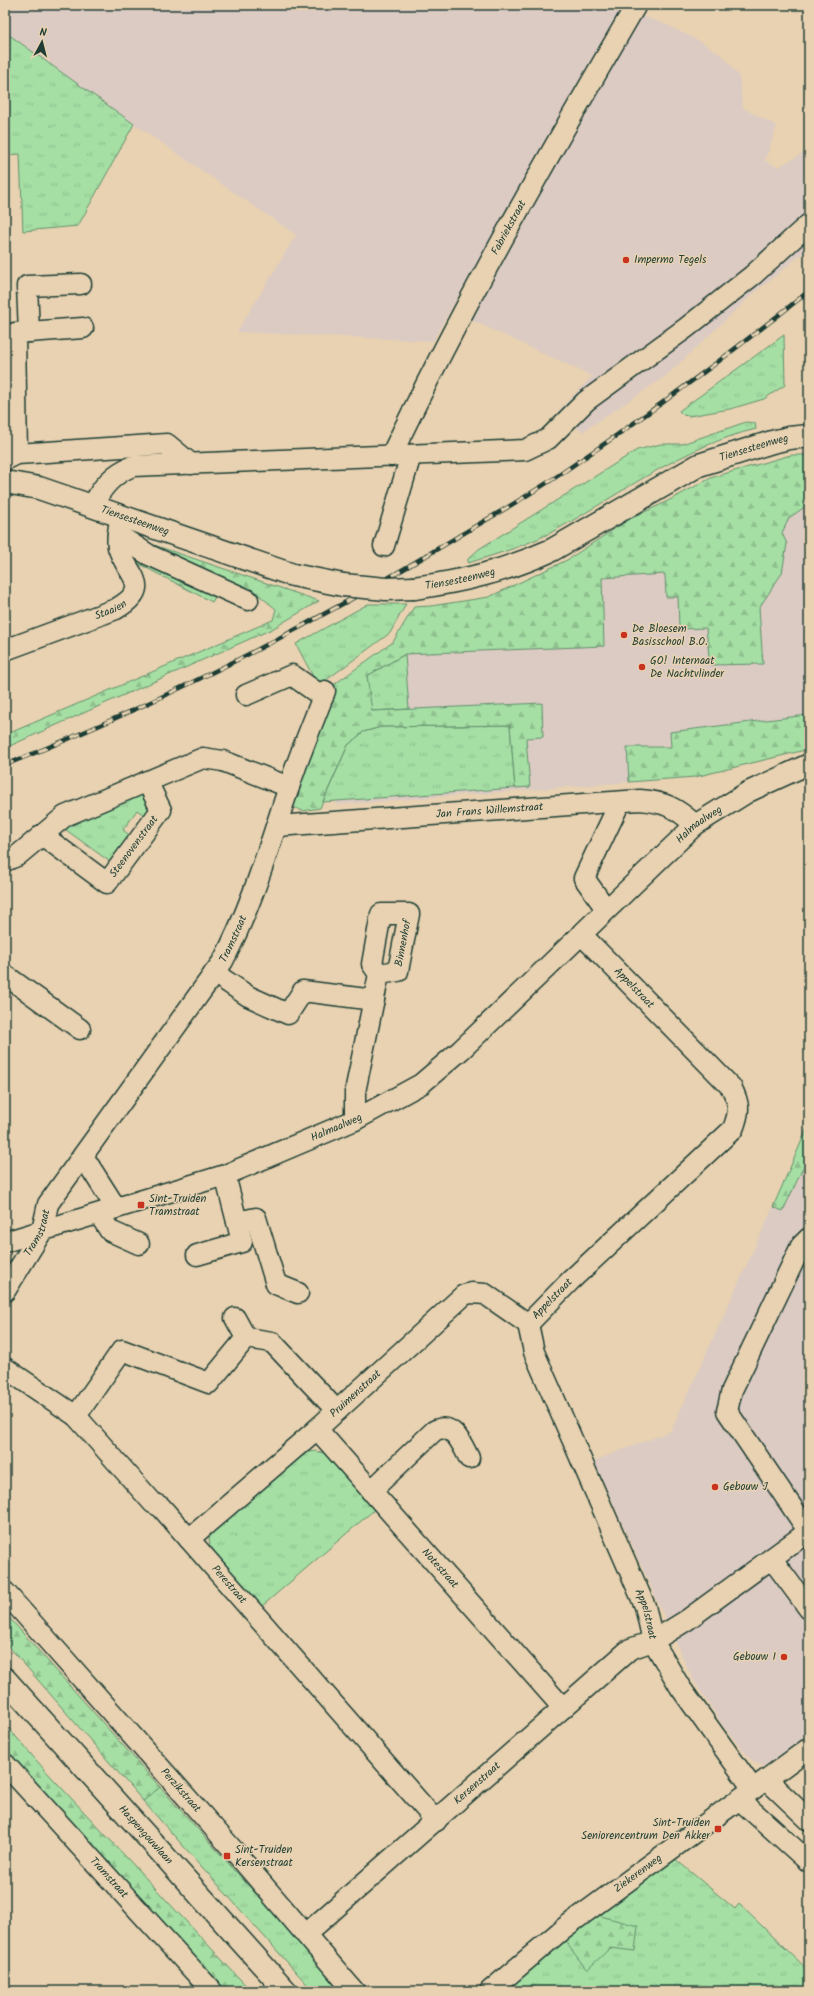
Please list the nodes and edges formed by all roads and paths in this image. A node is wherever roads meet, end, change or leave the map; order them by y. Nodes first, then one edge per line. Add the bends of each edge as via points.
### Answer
1 (636, 5) edge
2 (809, 224) edge
3 (81, 284) dead end
4 (83, 328) dead end
5 (29, 332) junction
6 (809, 436) edge
7 (411, 455) junction
8 (391, 456) junction
9 (11, 457) edge
10 (191, 464) junction
11 (5, 482) edge
12 (93, 506) junction
13 (120, 525) junction
14 (384, 546) dead end
15 (248, 600) dead end
16 (5, 650) edge
17 (246, 695) dead end
18 (809, 764) edge
19 (147, 781) junction
20 (289, 786) junction
21 (620, 802) junction
22 (695, 825) junction
23 (277, 826) junction
24 (42, 836) junction
25 (5, 861) edge
26 (606, 909) junction
27 (581, 934) junction
28 (214, 973) junction
29 (379, 974) dead end
30 (5, 975) edge
31 (374, 1000) junction
32 (80, 1029) dead end
33 (355, 1120) junction
34 (82, 1156) junction
35 (225, 1174) junction
36 (108, 1211) junction
37 (237, 1222) junction
38 (42, 1231) junction
39 (809, 1238) edge
40 (5, 1242) edge
41 (139, 1244) dead end
42 (198, 1255) dead end
43 (5, 1291) edge
44 (298, 1293) dead end
45 (235, 1318) dead end
46 (528, 1324) junction
47 (246, 1338) junction
48 (5, 1368) edge
49 (337, 1411) junction
50 (76, 1416) junction
51 (317, 1430) junction
52 (469, 1458) dead end
53 (371, 1491) junction
54 (809, 1532) edge
55 (189, 1539) junction
56 (772, 1559) junction
57 (5, 1592) edge
58 (809, 1610) edge
59 (653, 1640) junction
60 (5, 1679) edge
61 (563, 1708) junction
62 (809, 1748) edge
63 (5, 1764) edge
64 (753, 1790) junction
65 (809, 1820) edge
66 (436, 1821) junction
67 (809, 1862) edge
68 (306, 1934) junction
69 (212, 1991) edge
70 (286, 1991) edge
71 (354, 1991) edge
72 (490, 1991) edge

1 - 8 street, Fabriekstraat via 576,108 482,280
2 - 7 street, Tiensesteenweg via 753,275 586,402 548,439 525,450
3 - 5 street via 27,286
4 - 5 street
5 - 9 street via 15,333
6 - 13 main road, Tiensesteenweg, bridge via 772,442 699,465 552,550 502,570 446,584 386,589 326,583
7 - 8 street, Tiensesteenweg
7 - 14 street
8 - 10 street, Tiensesteenweg
9 - 10 street via 167,444
10 - 12 street, Tiensesteenweg via 133,466 121,470 99,492
11 - 12 main road, Tiensesteenweg via 39,488
12 - 13 main road, Tiensesteenweg
13 - 15 street via 149,555
13 - 16 street, Staaien via 118,547 136,584 135,594 130,600 116,609
17 - 20 street, Tramstraat via 292,675 324,694
18 - 22 street, Halmaalweg via 748,792
19 - 20 street via 203,758 224,761
19 - 24 street via 65,816
19 - 24 street, Steenovenstraat via 161,810 107,883
20 - 23 street, Tramstraat
21 - 22 street, Jan Frans Willemstraat via 640,800 665,804 683,814
21 - 23 street, Jan Frans Willemstraat
21 - 26 street via 584,878
22 - 26 street, Halmaalweg
23 - 28 street, Tramstraat via 237,935
24 - 25 street via 17,856
26 - 27 street, Halmaalweg
27 - 33 street, Halmaalweg via 461,1050 421,1084
27 - 46 street, Appelstraat via 731,1087 738,1100 738,1115 733,1129 570,1281
28 - 31 street via 248,996 288,1014 303,990
28 - 34 street, Tramstraat
29 - 31 street, Binnenhof
30 - 32 street
31 - 33 street, Binnenhof via 355,1092
33 - 35 street, Halmaalweg
34 - 36 street
34 - 38 street, Tramstraat via 48,1204
35 - 36 street, Halmaalweg
35 - 37 street
36 - 38 street, Halmaalweg
36 - 41 street via 110,1231
37 - 42 street via 242,1242
37 - 44 street via 256,1218 276,1284
38 - 40 street, Halmaalweg
38 - 43 street, Tramstraat
39 - 54 street via 801,1246 735,1382 727,1411
45 - 47 street
46 - 49 street, Pruimenstraat via 485,1294 464,1295
46 - 59 street, Appelstraat via 534,1352 645,1606
47 - 49 street via 272,1342
47 - 50 street via 209,1383 122,1350
48 - 50 street, Perestraat
49 - 51 street, Pruimenstraat
50 - 55 street, Perestraat
51 - 53 street, Notestraat
51 - 55 street, Pruimenstraat
52 - 53 street via 458,1436 441,1427
53 - 61 street, Notestraat
54 - 56 street, Kersenstraat
55 - 66 street, Perestraat
56 - 58 street
56 - 59 street, Kersenstraat via 687,1620
57 - 68 street, Perzikstraat
59 - 61 street, Kersenstraat via 630,1649
59 - 64 street, Appelstraat via 680,1687
60 - 70 main road, Haspengouwlaan
61 - 66 street, Kersenstraat
62 - 64 street, Ziekerenweg
63 - 69 street, Tramstraat
64 - 65 street
64 - 67 street
64 - 72 street, Ziekerenweg via 564,1928
66 - 68 street, Kersenstraat
68 - 71 street, Perzikstraat

